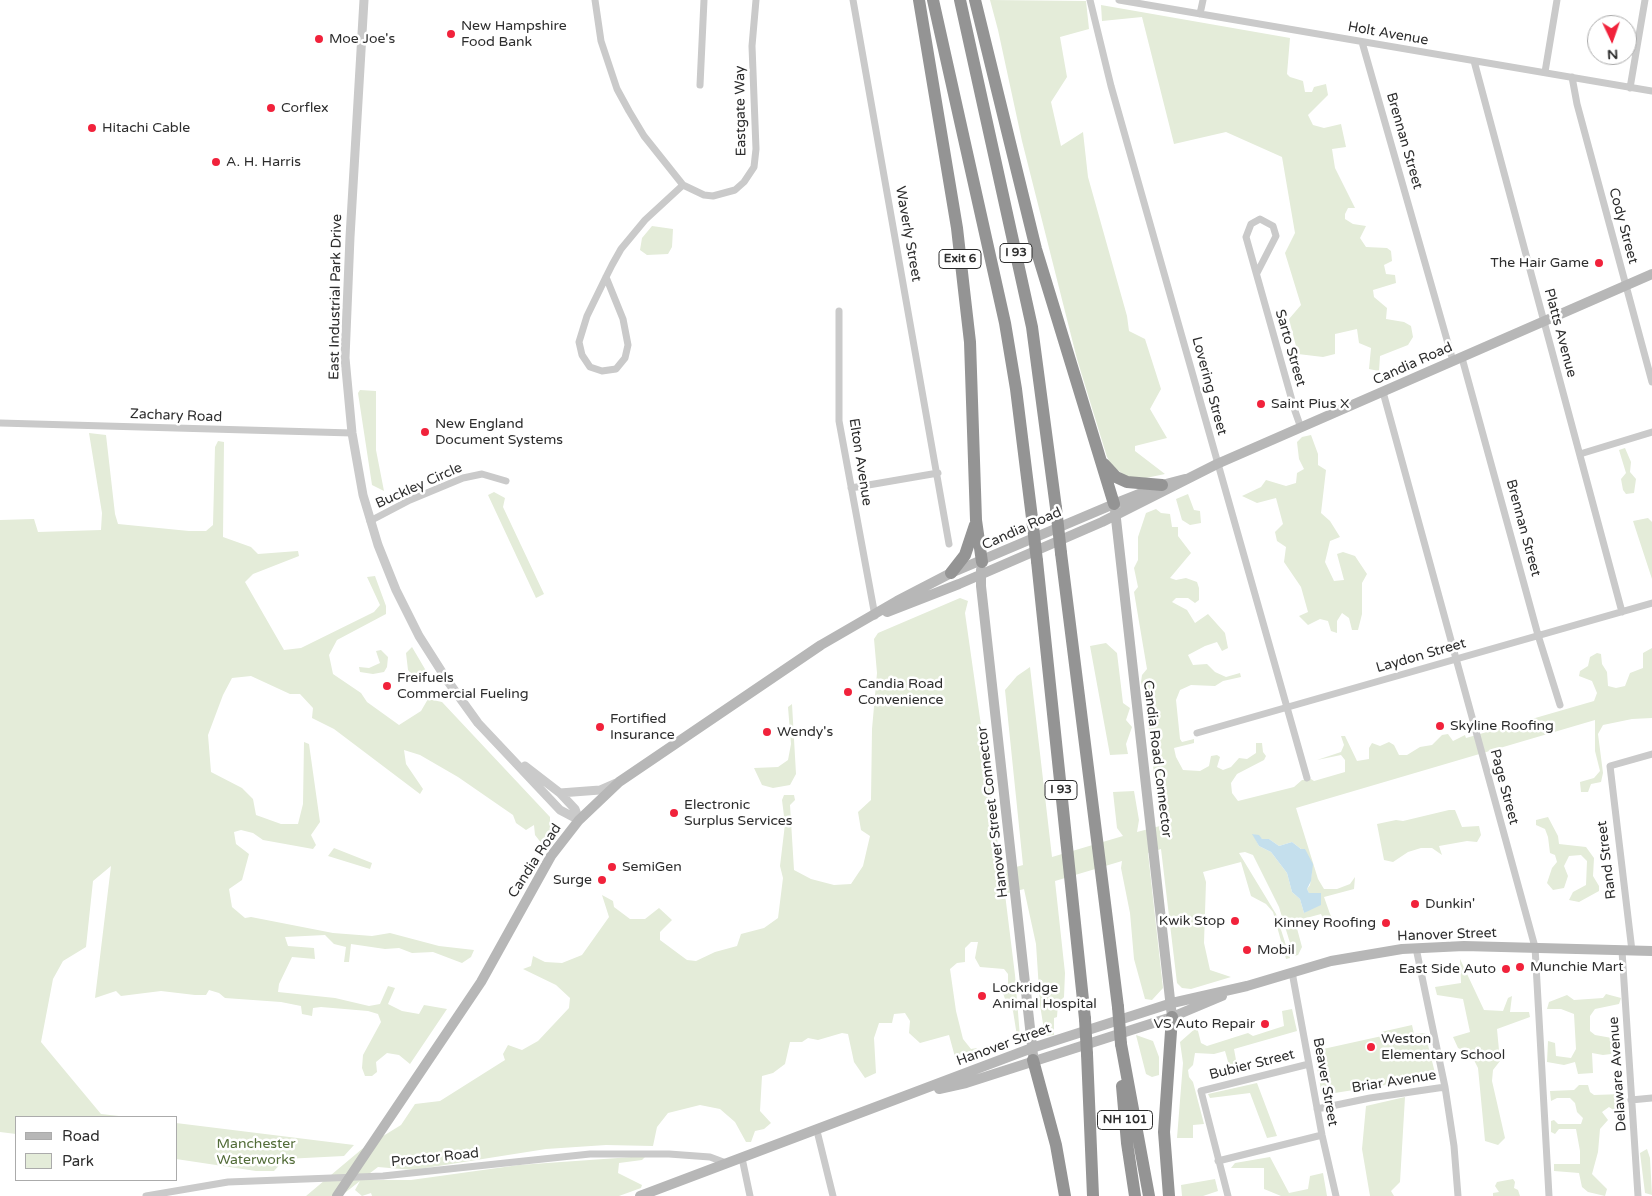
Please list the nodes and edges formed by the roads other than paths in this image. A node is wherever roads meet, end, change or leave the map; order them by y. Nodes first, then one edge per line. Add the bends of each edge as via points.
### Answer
1 (364, 0) edge
2 (595, 0) edge
3 (704, 0) edge
4 (756, 0) edge
5 (853, 0) edge
6 (919, 0) edge
7 (933, 0) edge
8 (960, 0) edge
9 (975, 0) edge
10 (1090, 0) edge
11 (1119, 0) edge
12 (1203, 0) edge
13 (1557, 0) edge
14 (1646, 0) edge
15 (1200, 14) junction
16 (1362, 42) junction
17 (1474, 61) junction
18 (1545, 72) junction
19 (1572, 77) junction
20 (700, 85) dead end
21 (1630, 88) junction
22 (1652, 91) edge
23 (683, 185) junction
24 (1257, 273) junction
25 (1652, 274) edge
26 (606, 277) junction
27 (1626, 286) junction
28 (839, 311) dead end
29 (1544, 322) junction
30 (1458, 360) junction
31 (1652, 382) edge
32 (1383, 392) junction
33 (0, 423) edge
34 (1301, 428) junction
35 (1652, 432) edge
36 (352, 433) junction
37 (1580, 454) junction
38 (1102, 463) junction
39 (1217, 464) junction
40 (938, 473) junction
41 (1185, 479) junction
42 (506, 481) dead end
43 (1162, 485) junction
44 (851, 488) junction
45 (1115, 510) junction
46 (976, 520) junction
47 (370, 521) junction
48 (949, 544) dead end
49 (982, 568) junction
50 (951, 573) junction
51 (1652, 603) edge
52 (1622, 612) junction
53 (875, 616) junction
54 (1538, 635) junction
55 (1455, 659) junction
56 (1560, 705) dead end
57 (1287, 707) junction
58 (1196, 732) dead end
59 (1652, 754) edge
60 (514, 759) junction
61 (1307, 778) dead end
62 (618, 782) junction
63 (560, 793) junction
64 (579, 820) junction
65 (1535, 947) junction
66 (1416, 948) junction
67 (1627, 951) junction
68 (1652, 952) edge
69 (1292, 972) junction
70 (1247, 986) junction
71 (1172, 1003) junction
72 (1172, 1017) junction
73 (1121, 1044) junction
74 (1033, 1054) junction
75 (1309, 1064) junction
76 (1445, 1087) junction
77 (1652, 1098) edge
78 (1632, 1100) junction
79 (1317, 1109) junction
80 (816, 1131) junction
81 (1322, 1135) junction
82 (742, 1158) junction
83 (1218, 1161) junction
84 (727, 1163) junction
85 (348, 1178) junction
86 (176, 1193) edge
87 (146, 1196) edge
88 (337, 1196) edge
89 (640, 1196) edge
90 (750, 1196) edge
91 (833, 1196) edge
92 (1065, 1196) edge
93 (1092, 1196) edge
94 (1135, 1196) edge
95 (1149, 1196) edge
96 (1169, 1196) edge
97 (1228, 1196) edge
98 (1336, 1196) edge
99 (1458, 1196) edge
100 (1549, 1196) edge
101 (1638, 1196) edge

1 - 36 street, East Industrial Park Drive via 346,320 346,380
2 - 23 street, Eastgate Way via 600,42 617,89 644,136
3 - 20 street
4 - 23 street, Eastgate Way via 752,46 754,167 744,182 721,195 704,195
5 - 40 street, Waverly Street
6 - 46 highway, Exit 6 via 967,316
7 - 93 highway, I 93, bridge via 1005,323 1016,389 1085,1019
8 - 73 highway, I 93, bridge via 1032,327
9 - 38 highway via 1031,232
10 - 39 street, Lovering Street via 1113,94
11 - 15 street, Holt Avenue
12 - 15 street
13 - 18 street
14 - 21 street
15 - 16 street, Holt Avenue
16 - 17 street, Holt Avenue
16 - 30 street, Brennan Street
17 - 18 street, Holt Avenue
17 - 29 street, Platts Avenue
18 - 19 street, Holt Avenue
19 - 21 street, Holt Avenue
19 - 27 street, Cody Street
21 - 22 street, Holt Avenue
23 - 26 street via 632,234
24 - 24 street, Sarto Street via 1276,236 1273,226 1260,219 1251,224 1246,233
24 - 34 street, Sarto Street
25 - 27 main road, Candia Road
26 - 26 street via 587,316 579,342 582,356 590,367 602,371 616,369 625,358 628,346 623,319
27 - 29 main road, Candia Road
27 - 31 street, Cody Street
28 - 44 street, Elton Avenue via 840,421
29 - 30 main road, Candia Road
29 - 37 street, Platts Avenue
30 - 32 main road, Candia Road
30 - 54 street, Brennan Street
32 - 34 main road, Candia Road
32 - 55 street, Page Street
33 - 36 street, Zachary Road
34 - 39 main road, Candia Road
35 - 37 street
36 - 47 street, East Industrial Park Drive
37 - 52 street, Platts Avenue
38 - 43 highway via 1112,474 1127,482
38 - 45 highway
39 - 41 main road, Candia Road
39 - 57 street, Lovering Street
40 - 44 street
40 - 48 street, Waverly Street
41 - 43 main road, Candia Road
41 - 45 main road, Candia Road
42 - 47 street, Buckley Circle via 482,474 463,478
43 - 45 main road, Candia Road
44 - 53 street, Elton Avenue
45 - 49 main road, Candia Road
45 - 71 main road, Candia Road Connector
46 - 49 highway
46 - 50 highway via 965,555
47 - 60 street, East Industrial Park Drive via 396,590 419,636 466,708
49 - 50 main road, Candia Road
49 - 53 main road, Candia Road
49 - 74 main road, Hanover Street Connector
50 - 53 main road, Candia Road
51 - 52 street, Laydon Street
52 - 54 street, Laydon Street
53 - 62 main road, Candia Road via 822,645
54 - 55 street, Laydon Street
54 - 56 street, Brennan Street
55 - 57 street, Laydon Street
55 - 65 street, Page Street
57 - 58 street, Laydon Street
57 - 61 street, Lovering Street
59 - 67 street, Rand Street via 1610,766
60 - 63 street, East Industrial Park Drive
60 - 64 street, East Industrial Park Drive via 560,810
62 - 63 street via 600,790
62 - 64 main road, Candia Road
63 - 64 street, East Industrial Park Drive via 575,809
64 - 85 main road, Candia Road via 538,876 464,1008
65 - 66 main road, Hanover Street
65 - 67 main road, Hanover Street
65 - 100 street, Page Street
66 - 69 main road, Hanover Street via 1346,957
66 - 76 street
67 - 68 main road, Hanover Street
67 - 78 street, Delaware Avenue
69 - 70 main road, Hanover Street
69 - 75 street, Beaver Street
70 - 71 main road, Hanover Street
70 - 72 main road, Hanover Street
71 - 72 main road, Candia Road Connector
71 - 74 main road, Hanover Street
72 - 74 main road, Hanover Street
72 - 96 highway via 1164,1132
73 - 94 highway, NH 101 via 1123,1102
73 - 95 highway, I 93
74 - 80 main road, Hanover Street via 966,1084 916,1094
74 - 92 highway
75 - 79 street, Beaver Street
75 - 83 street, Bubier Street via 1201,1091
76 - 79 street, Briar Avenue
76 - 99 street
77 - 78 street
78 - 101 street, Delaware Avenue
79 - 81 street, Beaver Street
80 - 82 main road, Hanover Street
80 - 91 street
81 - 83 street
81 - 98 street, Beaver Street
82 - 84 main road, Hanover Street
82 - 90 street
83 - 97 street
84 - 85 street, Proctor Road via 697,1156 599,1153
84 - 89 main road, Hanover Street
85 - 86 street, Proctor Road via 250,1180
85 - 88 main road, Candia Road
86 - 87 street, Proctor Road

